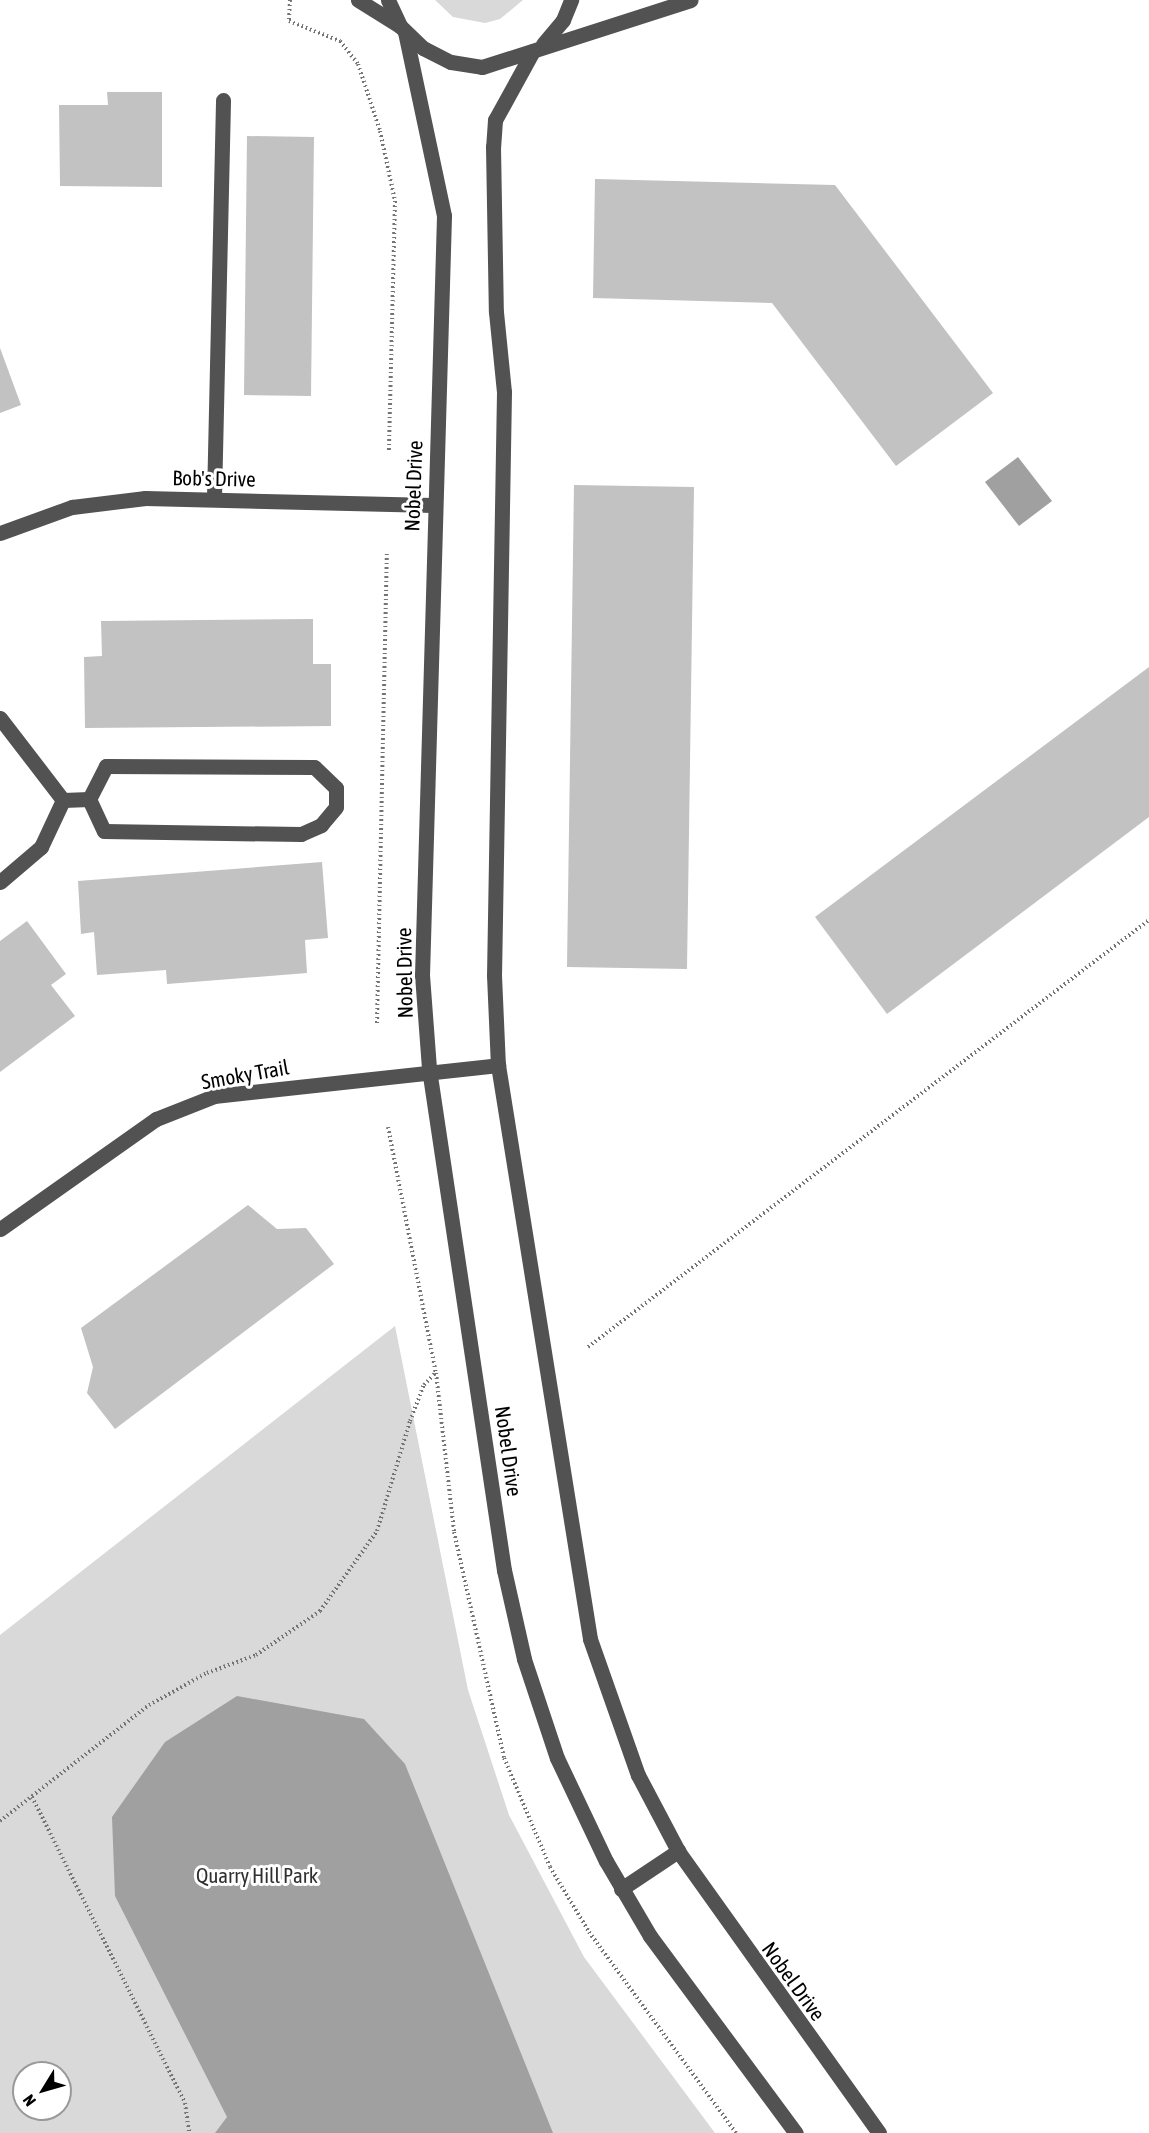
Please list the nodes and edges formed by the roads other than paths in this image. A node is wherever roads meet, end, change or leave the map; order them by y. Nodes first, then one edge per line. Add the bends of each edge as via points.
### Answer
1 (358, 0) edge
2 (388, 0) edge
3 (571, 0) edge
4 (691, 0) edge
5 (403, 29) junction
6 (537, 49) junction
7 (223, 100) dead end
8 (214, 498) junction
9 (433, 505) junction
10 (0, 534) edge
11 (0, 718) edge
12 (89, 799) junction
13 (63, 800) junction
14 (0, 882) edge
15 (498, 1065) junction
16 (429, 1069) junction
17 (0, 1229) edge
18 (678, 1851) junction
19 (621, 1889) junction
20 (796, 2133) edge
21 (879, 2133) edge

1 - 5 street
2 - 5 street, Nobel Drive
3 - 6 street, Nobel Drive via 563,20
4 - 6 street
5 - 6 street via 451,62 482,67
5 - 9 street, Nobel Drive via 444,216
6 - 15 street, Nobel Drive via 495,120 493,147 496,312 504,392 494,975
7 - 8 street
8 - 9 street, Bob's Drive
8 - 10 street, Bob's Drive via 145,498 72,507
9 - 16 street, Nobel Drive via 422,975
11 - 13 street
12 - 12 street via 104,831 301,834 321,825 336,807 336,788 314,767 106,766
12 - 13 street
13 - 14 street via 41,847
15 - 16 street, Smoky Trail
15 - 18 street, Nobel Drive via 590,1639 638,1775
16 - 17 street, Smoky Trail via 214,1096 156,1119
16 - 19 street, Nobel Drive via 504,1570 524,1659 556,1758
18 - 19 street
18 - 21 street, Nobel Drive
19 - 20 street, Nobel Drive

